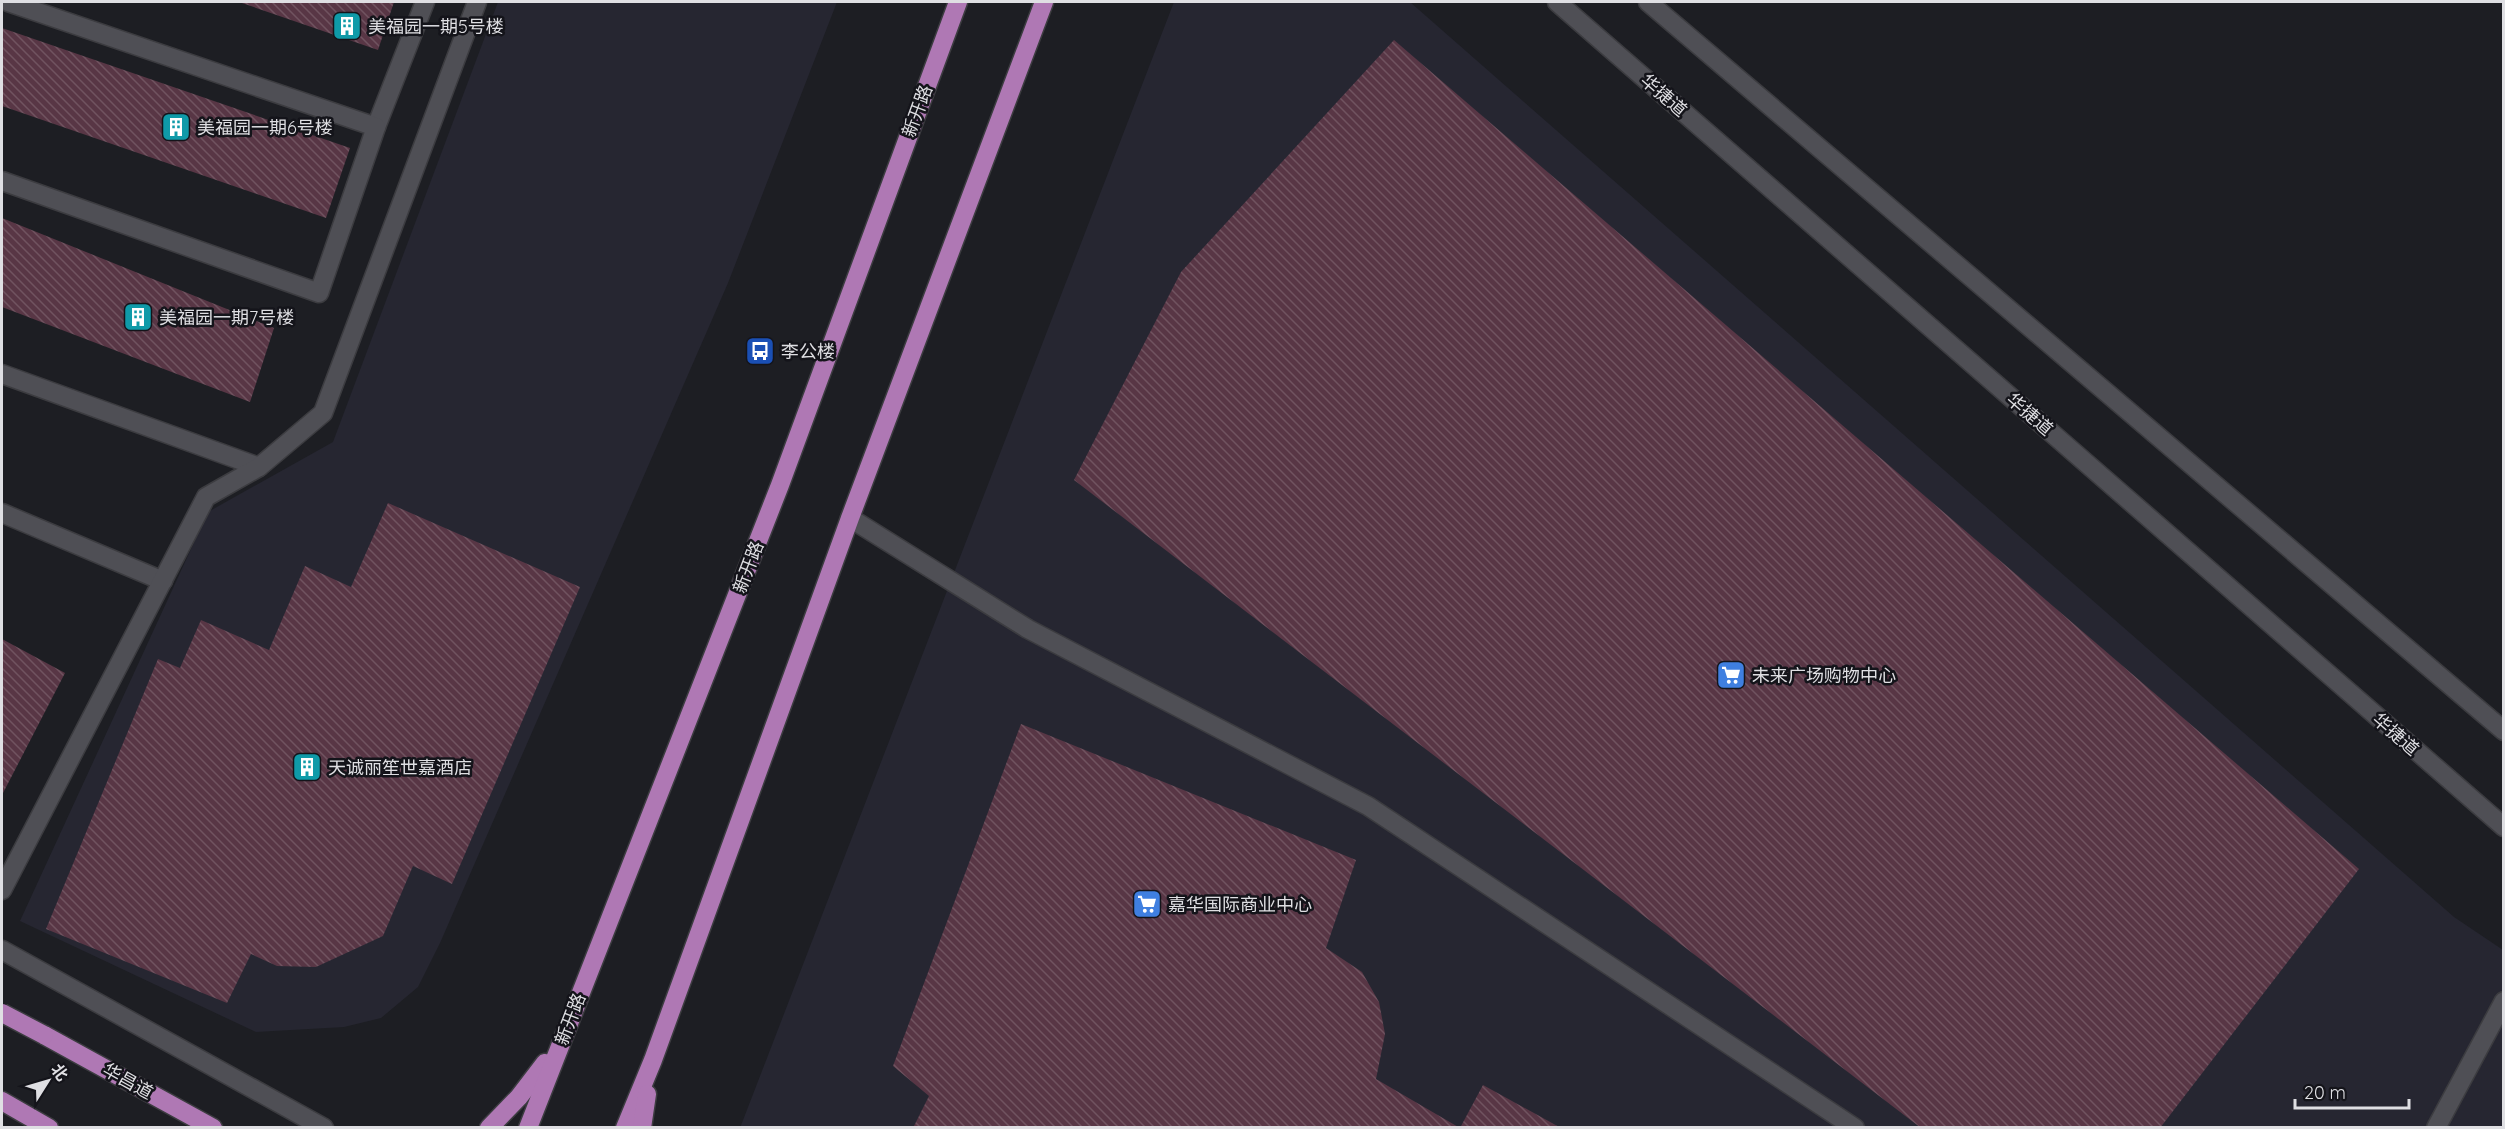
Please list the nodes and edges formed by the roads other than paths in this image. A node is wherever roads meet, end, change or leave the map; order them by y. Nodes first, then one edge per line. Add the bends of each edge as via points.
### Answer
1 (8, 2) edge
2 (424, 2) edge
3 (477, 2) edge
4 (957, 2) edge
5 (1044, 2) edge
6 (1557, 2) edge
7 (1648, 2) edge
8 (376, 127) junction
9 (2, 181) edge
10 (2, 374) edge
11 (259, 467) junction
12 (2, 513) edge
13 (850, 518) junction
14 (163, 581) junction
15 (2504, 731) edge
16 (2504, 827) edge
17 (2, 890) edge
18 (2, 950) edge
19 (2504, 1001) edge
20 (2, 1013) edge
21 (564, 1034) junction
22 (653, 1060) junction
23 (2, 1101) edge
24 (49, 1128) edge
25 (213, 1128) edge
26 (324, 1128) edge
27 (489, 1128) edge
28 (528, 1128) edge
29 (541, 1128) edge
30 (612, 1128) edge
31 (625, 1128) edge
32 (642, 1128) edge
33 (1855, 1128) edge
34 (2436, 1128) edge

1 - 8 street
2 - 8 street
3 - 11 street via 323,413
4 - 21 main road, 新开路 via 780,486
5 - 13 main road
6 - 16 street, 华捷道
7 - 15 street
8 - 9 street via 319,293
10 - 11 street
11 - 14 street via 206,497
12 - 14 street
13 - 22 main road
13 - 33 street via 1028,629 1368,806
14 - 17 street
18 - 26 street
19 - 34 street
20 - 25 main road, 华昌道, bridge
21 - 27 main road via 539,1074
21 - 28 main road, 新开路
21 - 29 main road
22 - 30 main road
22 - 31 main road
22 - 32 main road
23 - 24 main road

